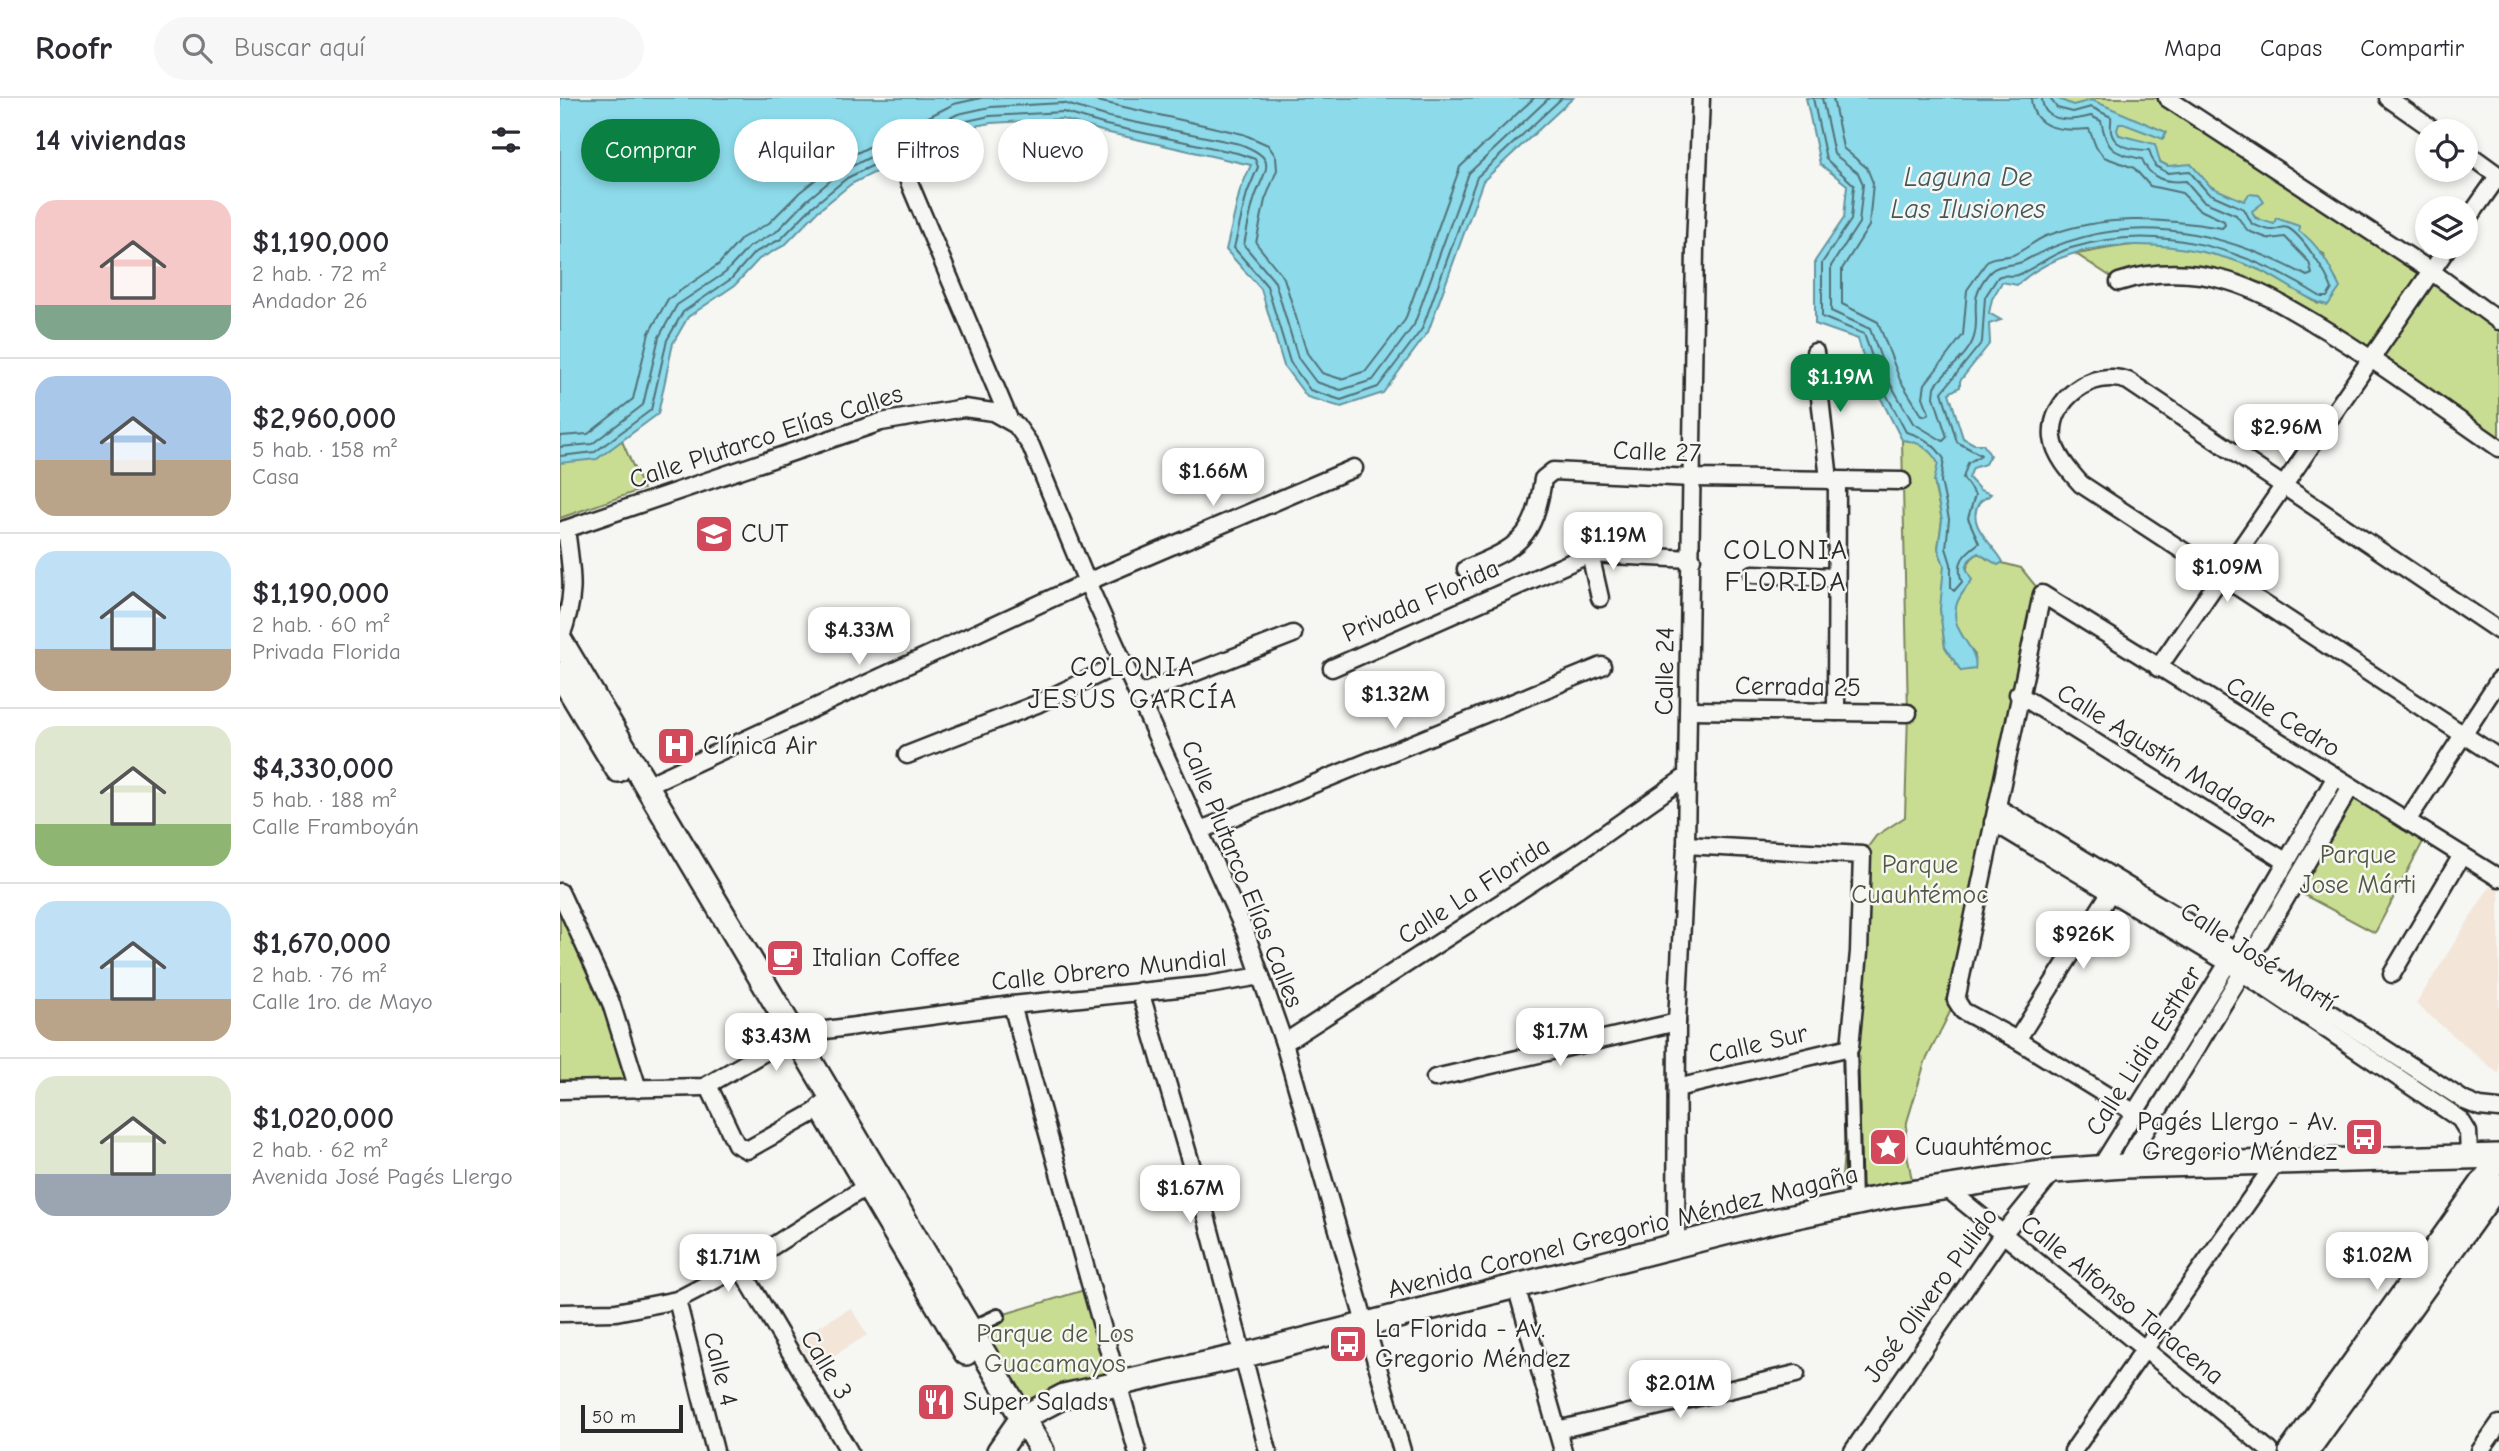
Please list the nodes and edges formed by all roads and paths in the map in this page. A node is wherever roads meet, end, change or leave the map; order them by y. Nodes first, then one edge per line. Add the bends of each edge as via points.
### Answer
1 (1701, 98) edge
2 (2167, 98) edge
3 (2388, 98) edge
4 (2418, 119) edge
5 (2478, 160) edge
6 (2499, 175) edge
7 (909, 182) dead end
8 (2478, 205) edge
9 (2440, 259) edge
10 (2431, 271) junction
11 (2119, 282) dead end
12 (2499, 321) edge
13 (1815, 352) dead end
14 (2372, 360) junction
15 (1009, 419) junction
16 (2499, 448) edge
17 (1354, 468) dead end
18 (1692, 478) junction
19 (1833, 480) junction
20 (1902, 481) dead end
21 (2285, 486) junction
22 (563, 530) edge
23 (1590, 554) junction
24 (1692, 559) junction
25 (1466, 569) dead end
26 (1753, 574) dead end
27 (1836, 576) junction
28 (2222, 578) junction
29 (1087, 582) junction
30 (1600, 598) dead end
31 (2499, 631) edge
32 (1293, 634) dead end
33 (560, 640) edge
34 (1124, 662) junction
35 (1602, 666) dead end
36 (1332, 668) dead end
37 (2158, 668) junction
38 (560, 674) edge
39 (2499, 680) edge
40 (1140, 694) junction
41 (2018, 694) junction
42 (1689, 710) junction
43 (1836, 712) junction
44 (1908, 713) dead end
45 (2461, 734) junction
46 (907, 755) dead end
47 (2499, 758) edge
48 (1687, 776) junction
49 (2335, 778) junction
50 (645, 786) junction
51 (2350, 788) junction
52 (1995, 814) junction
53 (2407, 821) junction
54 (1201, 830) junction
55 (1686, 845) junction
56 (2462, 855) junction
57 (2287, 862) junction
58 (2499, 878) edge
59 (2114, 888) junction
60 (560, 892) edge
61 (2231, 957) junction
62 (2246, 967) junction
63 (2392, 974) dead end
64 (1261, 976) junction
65 (1140, 992) junction
66 (1012, 1005) junction
67 (1677, 1022) junction
68 (789, 1038) junction
69 (2017, 1040) junction
70 (1284, 1043) junction
71 (1850, 1047) junction
72 (1435, 1078) dead end
73 (708, 1085) junction
74 (1677, 1088) junction
75 (638, 1089) junction
76 (560, 1090) edge
77 (822, 1108) junction
78 (2499, 1109) edge
79 (2135, 1113) junction
80 (2469, 1155) junction
81 (2499, 1157) edge
82 (2277, 1161) junction
83 (2124, 1166) junction
84 (2100, 1168) junction
85 (2053, 1171) junction
86 (2499, 1185) edge
87 (867, 1186) junction
88 (1944, 1186) junction
89 (1854, 1204) junction
90 (2003, 1235) junction
91 (1676, 1245) junction
92 (740, 1267) junction
93 (1516, 1286) junction
94 (677, 1300) junction
95 (560, 1312) edge
96 (998, 1316) dead end
97 (1364, 1323) junction
98 (971, 1329) junction
99 (2145, 1350) junction
100 (1245, 1355) junction
101 (1796, 1374) dead end
102 (1117, 1385) junction
103 (1017, 1424) junction
104 (2499, 1424) edge
105 (1557, 1430) junction
106 (715, 1451) edge
107 (849, 1451) edge
108 (999, 1451) edge
109 (1025, 1451) edge
110 (1042, 1451) edge
111 (1137, 1451) edge
112 (1268, 1451) edge
113 (1402, 1451) edge
114 (1563, 1451) edge
115 (1853, 1451) edge
116 (2073, 1451) edge
117 (2270, 1451) edge
118 (2290, 1451) edge
119 (2308, 1451) edge
120 (2480, 1451) edge

1 - 18 street, Calle 24
2 - 10 street
3 - 4 street
5 - 6 street
6 - 8 street
7 - 15 street
9 - 10 street
10 - 12 street
10 - 14 street
11 - 14 street via 2171,273 2229,281 2289,309
13 - 19 street
14 - 16 street
14 - 21 street
15 - 22 street, Calle Plutarco Elías Calles via 964,408 881,422
15 - 29 street, Calle Plutarco Elías Calles via 1031,446
17 - 29 street
18 - 19 street, Calle 27
18 - 24 street, Calle 24
18 - 25 street, Calle 27 via 1546,473 1535,514 1517,545
19 - 20 street, Calle 27
19 - 27 street
21 - 28 street
21 - 28 street via 2128,381 2095,379 2067,398 2053,439 2072,474 2091,492
21 - 31 street
22 - 33 street, Calle Plutarco Elías Calles via 574,589
23 - 24 street, Privada Florida
23 - 30 street
23 - 36 street, Privada Florida
24 - 42 street, Calle 24
26 - 27 street
27 - 43 street
28 - 37 street
28 - 45 street
29 - 34 street, Calle Plutarco Elías Calles
29 - 50 street
32 - 40 street
33 - 50 main road
34 - 40 street, Calle Plutarco Elías Calles
34 - 46 street via 1037,704
35 - 54 street
37 - 41 street, Calle Cedro via 2042,594
37 - 49 street, Calle Cedro
38 - 68 main road
39 - 45 street
40 - 54 street, Calle Plutarco Elías Calles
41 - 52 street
41 - 57 street, Calle Agustín Madagar
42 - 43 street, Cerrada 25
42 - 48 street, Calle 24
43 - 44 street, Cerrada 25
45 - 47 street
45 - 53 street
48 - 55 street, Calle 24
48 - 70 street, Calle La Florida via 1576,854
49 - 51 street, Calle Cedro
49 - 57 street, Calle Lidia Esther
50 - 68 main road
51 - 53 street, Calle Cedro
51 - 62 street, Calle Lidia Esther
52 - 59 street, Calle José Martí
52 - 69 street via 1955,1000 1964,1011
53 - 56 street, Calle Cedro
54 - 64 street, Calle Plutarco Elías Calles
55 - 67 street, Calle 24
55 - 71 street via 1862,855
56 - 58 street, Calle Cedro
56 - 63 street
57 - 61 street, Calle Lidia Esther
59 - 61 street, Calle José Martí
59 - 69 street
60 - 75 street via 611,1003
61 - 62 street, Calle José Martí
61 - 79 street, Calle Lidia Esther
62 - 78 street, Calle José Martí via 2465,1101
62 - 80 street, Calle José Martí via 2460,1119 2468,1132
62 - 83 street, Calle Lidia Esther
64 - 65 street, Calle Obrero Mundial
64 - 70 street, Calle Plutarco Elías Calles
65 - 66 street, Calle Obrero Mundial
65 - 100 street
66 - 68 street, Calle Obrero Mundial
66 - 102 street
67 - 72 street
67 - 74 street, Calle 24
68 - 73 street
68 - 77 main road
68 - 98 main road
69 - 79 street
70 - 97 street, Calle Plutarco Elías Calles
71 - 74 street, Calle Sur
71 - 89 street
73 - 75 street
73 - 77 street via 741,1149 747,1150
74 - 91 street, Calle 24
75 - 76 street
77 - 87 main road
79 - 84 street, Calle Lidia Esther
80 - 81 main road, Avenida Coronel Gregorio Méndez Magaña
80 - 82 main road, Avenida Coronel Gregorio Méndez Magaña
81 - 118 street
82 - 83 main road, Avenida Coronel Gregorio Méndez Magaña
82 - 99 street
83 - 84 main road, Avenida Coronel Gregorio Méndez Magaña
84 - 85 main road, Avenida Coronel Gregorio Méndez Magaña
85 - 88 main road, Avenida Coronel Gregorio Méndez Magaña
85 - 90 street, José Olivero Pulido
86 - 119 street
87 - 92 street
87 - 103 main road
88 - 89 main road, Avenida Coronel Gregorio Méndez Magaña
88 - 90 street, Calle Alfonso Taracena
89 - 91 main road, Avenida Coronel Gregorio Méndez Magaña
90 - 99 street, Calle Alfonso Taracena
90 - 115 street, José Olivero Pulido
91 - 93 main road, Avenida Coronel Gregorio Méndez Magaña
92 - 94 street
92 - 107 street, Calle 3
93 - 97 main road, Avenida Coronel Gregorio Méndez Magaña
93 - 105 street
94 - 95 street via 616,1312
94 - 106 street, Calle 4
96 - 98 street
97 - 100 main road, Avenida Coronel Gregorio Méndez Magaña
97 - 113 street, Calle Plutarco Elías Calles
98 - 103 main road
99 - 116 street
99 - 117 street, Calle Alfonso Taracena
100 - 102 main road, Avenida Coronel Gregorio Méndez Magaña
100 - 112 street
101 - 105 street
102 - 103 main road, Avenida Coronel Gregorio Méndez Magaña via 1064,1396
102 - 111 street
103 - 108 main road, Avenida Coronel Gregorio Méndez Magaña
103 - 109 main road
103 - 110 main road
104 - 120 street
105 - 114 street

